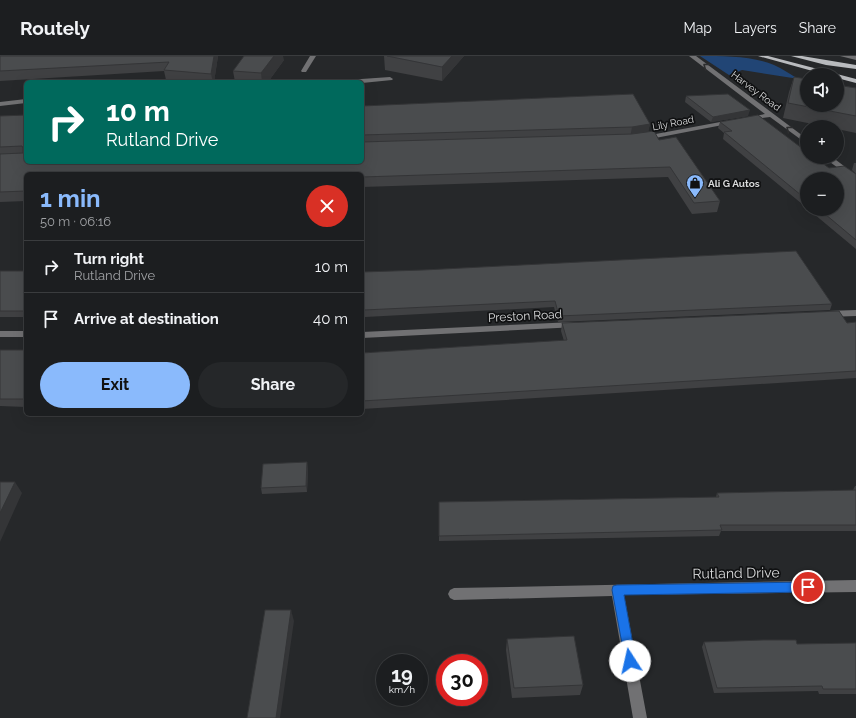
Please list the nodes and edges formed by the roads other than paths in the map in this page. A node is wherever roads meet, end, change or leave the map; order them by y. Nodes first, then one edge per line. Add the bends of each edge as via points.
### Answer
1 (313, 56) edge
2 (692, 56) edge
3 (761, 56) edge
4 (794, 56) edge
5 (811, 56) edge
6 (843, 56) edge
7 (856, 58) edge
8 (853, 67) edge
9 (808, 68) edge
10 (304, 71) dead end
11 (844, 77) edge
12 (390, 80) dead end
13 (364, 81) edge
14 (856, 81) edge
15 (24, 101) edge
16 (0, 104) edge
17 (771, 115) junction
18 (800, 137) edge
19 (638, 140) edge
20 (836, 164) edge
21 (856, 179) edge
22 (856, 313) edge
23 (816, 314) edge
24 (585, 325) edge
25 (0, 334) edge
26 (24, 334) edge
27 (364, 335) edge
28 (856, 586) edge
29 (617, 590) junction
30 (454, 594) dead end
31 (640, 718) edge

1 - 10 street
17 -> 2 street, Harvey Road
3 - 9 main road
4 - 8 main road
5 - 8 main road
6 - 7 street
11 - 14 main road
12 - 13 street
15 - 16 street
18 -> 17 street, Harvey Road
17 - 19 street, Lily Road
20 - 21 street
22 - 23 street
24 - 27 street, Preston Road
25 - 26 street
28 - 29 street, Rutland Drive
29 - 30 street, Rutland Drive
29 - 31 street

